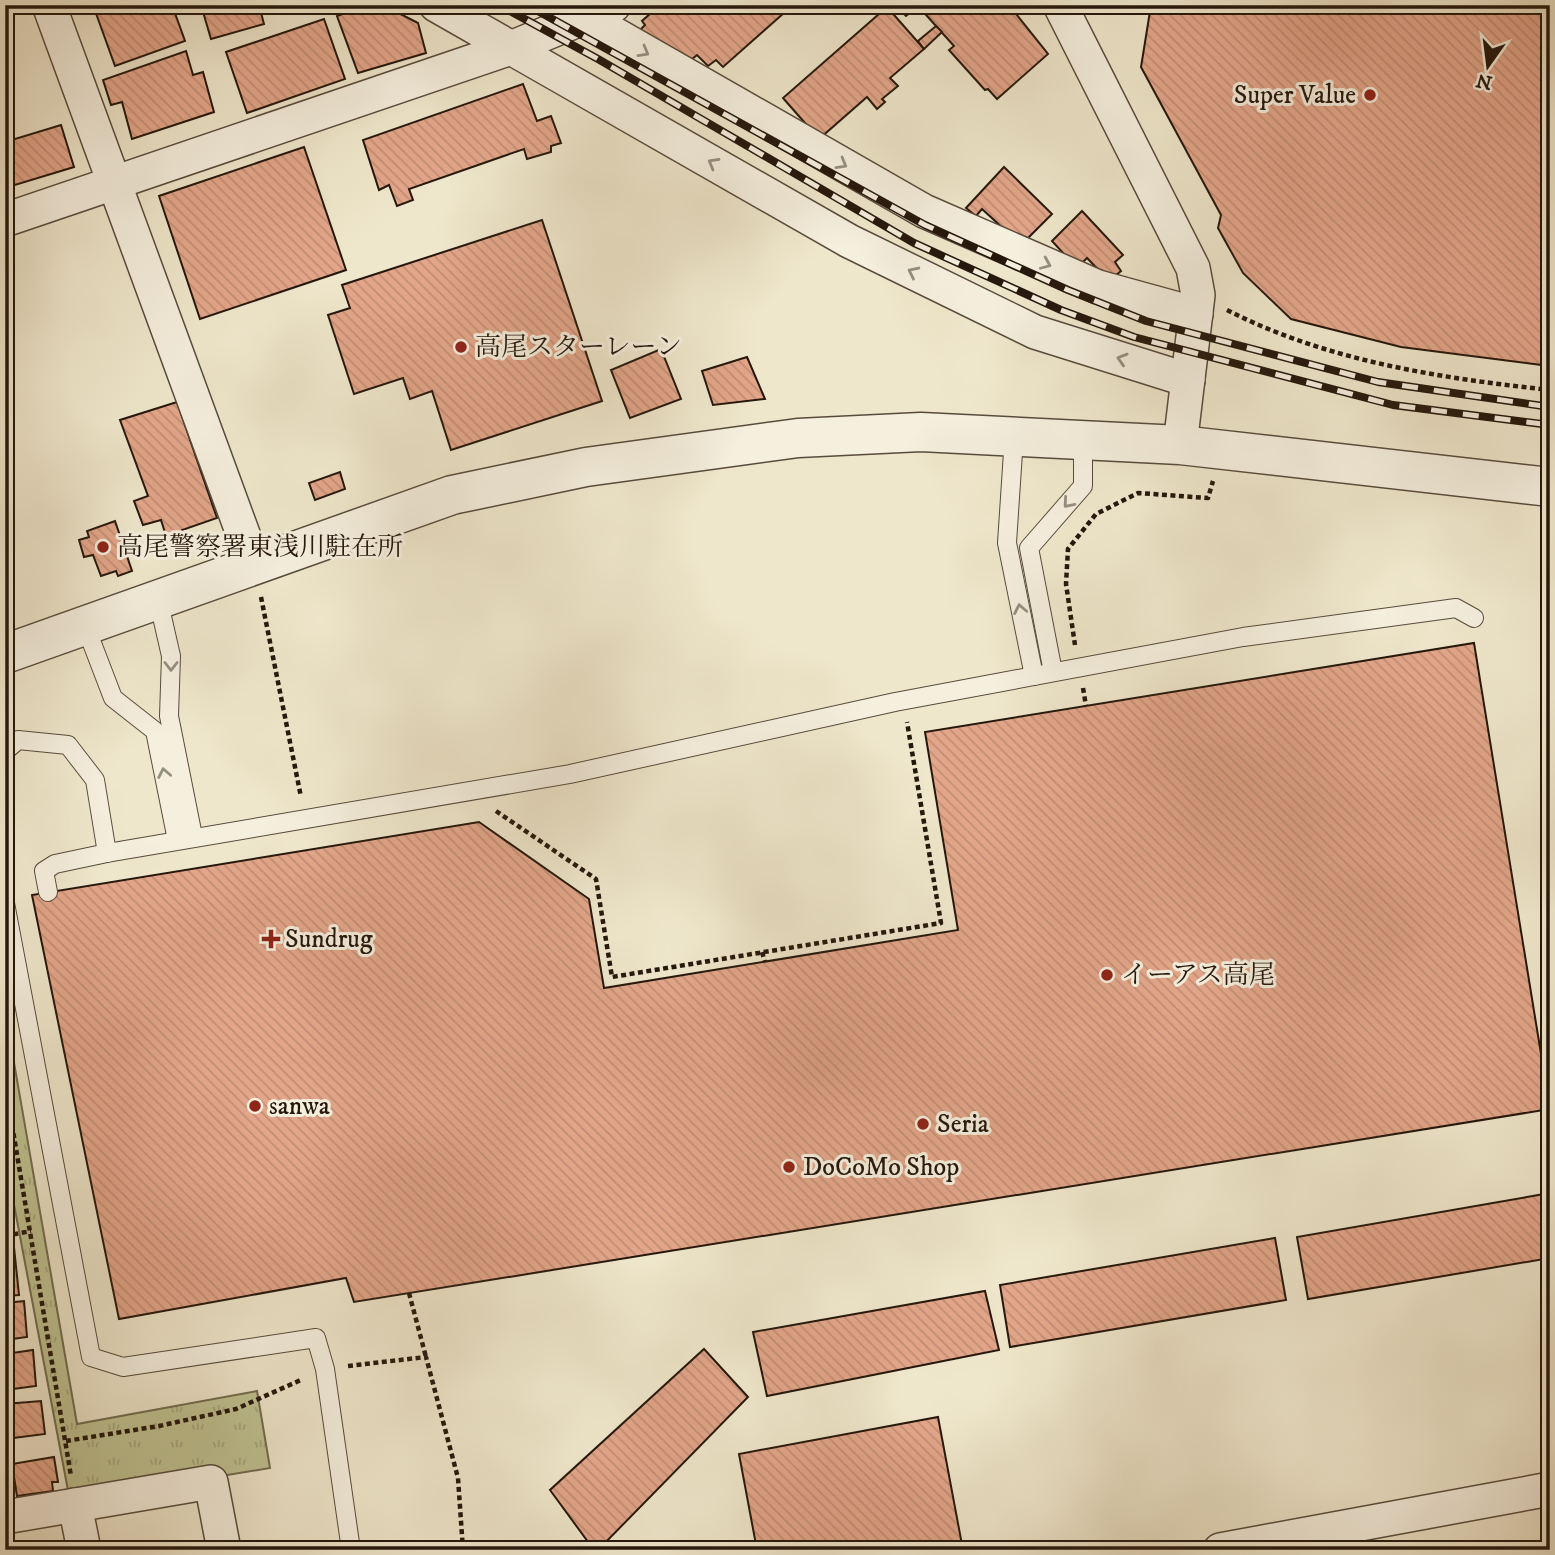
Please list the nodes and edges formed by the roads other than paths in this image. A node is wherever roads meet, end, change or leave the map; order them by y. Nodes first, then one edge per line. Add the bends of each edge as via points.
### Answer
1 (49, 5) edge
2 (436, 5) edge
3 (1060, 5) edge
4 (588, 9) edge
5 (511, 48) junction
6 (114, 184) junction
7 (5, 220) edge
8 (1197, 305) junction
9 (1188, 380) junction
10 (1014, 437) junction
11 (1083, 440) junction
12 (1180, 445) junction
13 (1550, 487) edge
14 (257, 577) junction
15 (158, 599) junction
16 (1474, 618) dead end
17 (85, 625) junction
18 (5, 654) edge
19 (1053, 673) junction
20 (1034, 676) junction
21 (5, 751) edge
22 (185, 838) junction
23 (107, 853) junction
24 (48, 892) dead end
25 (5, 903) edge
26 (1550, 1489) edge
27 (75, 1505) junction
28 (5, 1517) edge
29 (84, 1550) edge
30 (223, 1550) edge
31 (351, 1550) edge
32 (1220, 1550) edge

1 - 6 street
2 - 5 street
3 - 8 street via 1193,268
4 - 5 street
4 -> 8 street via 924,211 1098,286
5 - 6 street
9 -> 5 street via 1035,332 862,247
6 - 7 street
6 - 14 street
8 - 9 street
9 - 12 street
10 - 11 street
10 - 14 street via 920,432 798,438 586,467 452,495
20 -> 10 lane via 1007,543
11 - 12 street
11 -> 19 lane via 1083,486 1030,548
12 - 13 street
14 - 15 street
15 - 17 street
15 -> 22 lane via 171,656 169,716
16 - 19 lane via 1456,608 1243,637
17 - 18 street
22 -> 17 lane via 155,731 113,698
19 - 20 lane
20 - 22 lane via 570,774
21 - 23 lane via 18,740 68,744 95,780
22 - 23 lane
23 - 24 lane via 55,864 44,871
25 - 31 lane via 91,1357 123,1367 316,1338 325,1369
26 - 32 street
27 - 28 street
27 - 29 street
27 - 30 street via 211,1482

